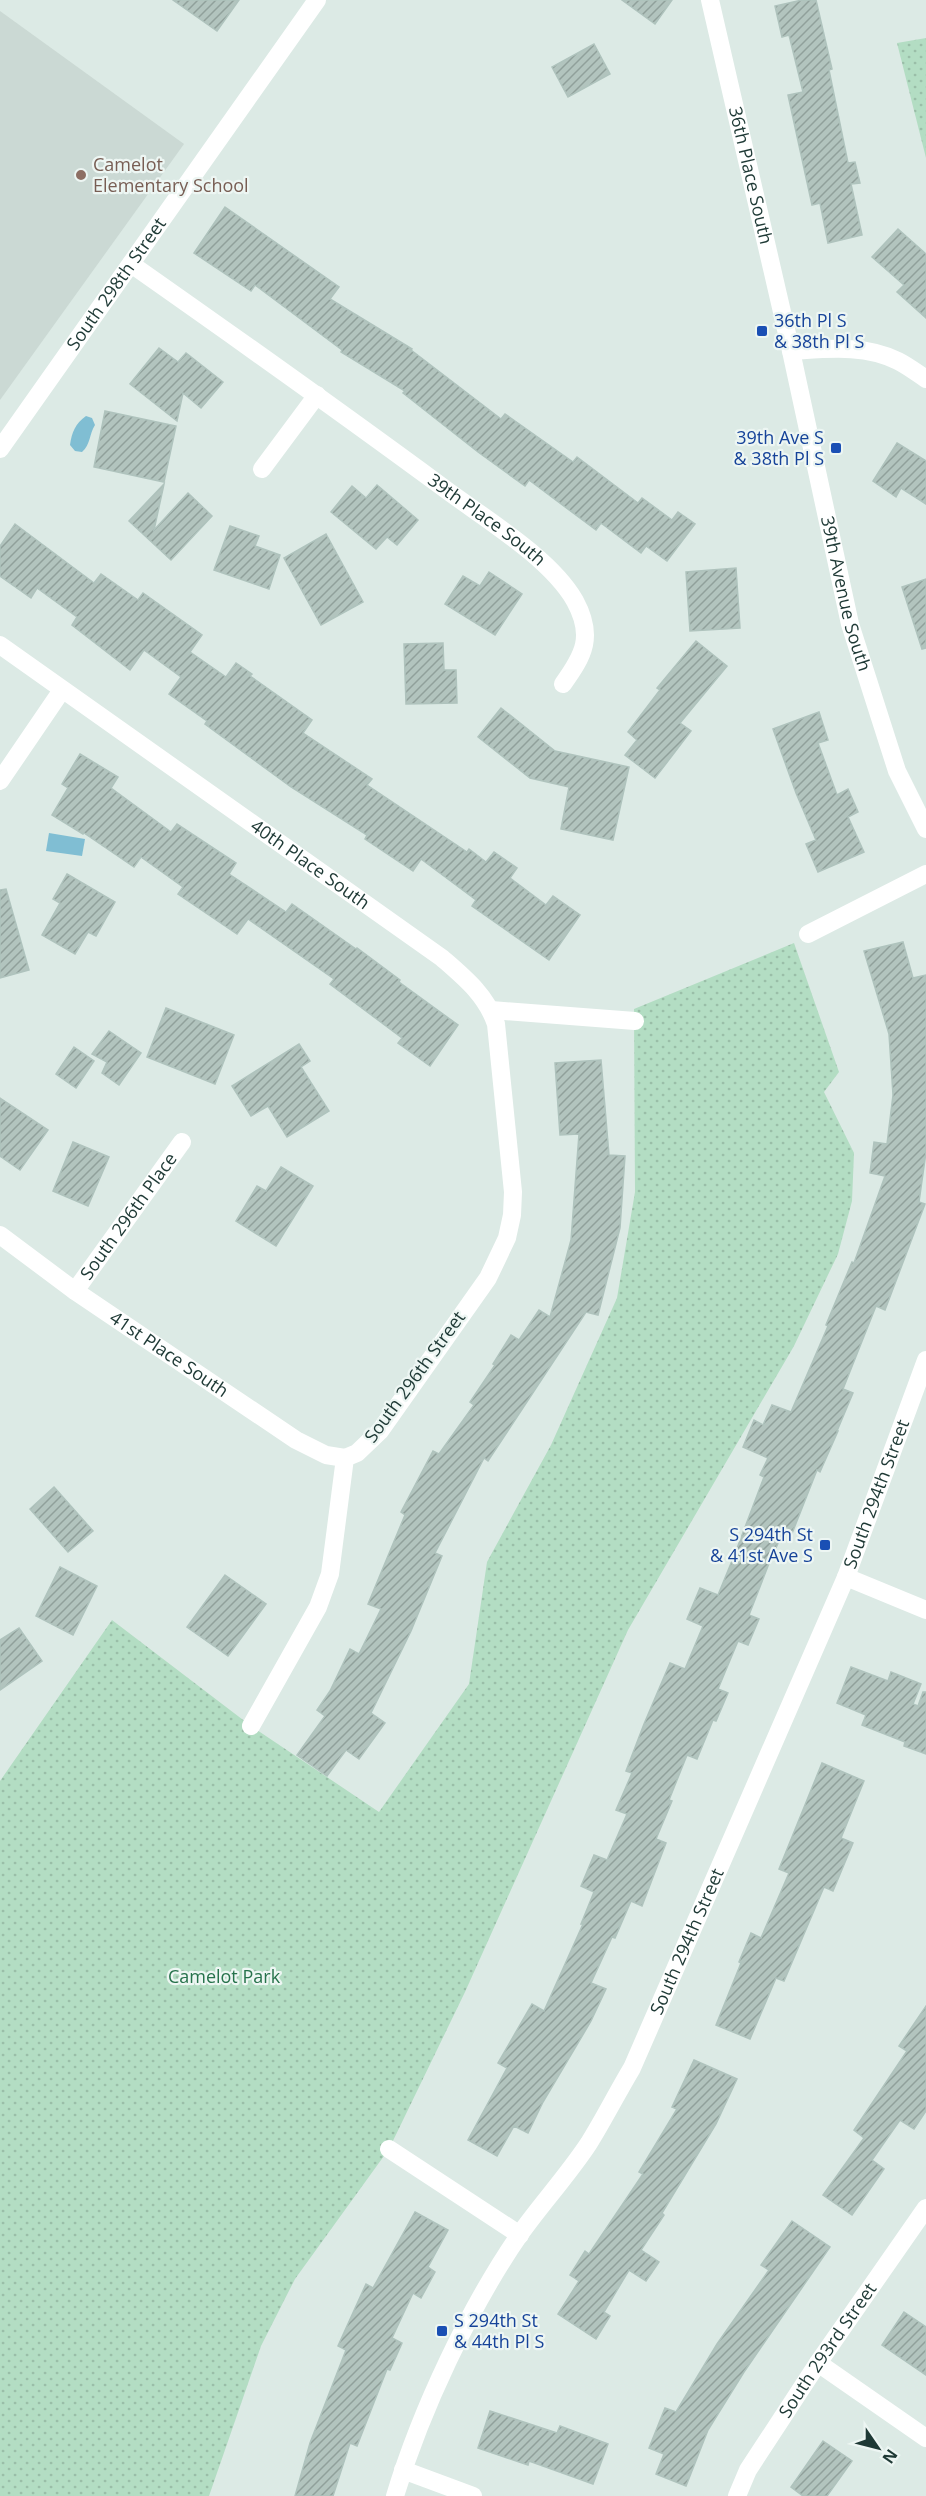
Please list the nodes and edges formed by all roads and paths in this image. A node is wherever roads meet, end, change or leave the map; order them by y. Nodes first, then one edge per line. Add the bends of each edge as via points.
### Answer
1 (317, 0) edge
2 (710, 0) edge
3 (131, 264) junction
4 (791, 351) junction
5 (926, 379) edge
6 (317, 395) junction
7 (0, 449) edge
8 (262, 469) dead end
9 (0, 645) edge
10 (563, 684) dead end
11 (62, 690) junction
12 (0, 781) edge
13 (926, 829) edge
14 (926, 874) edge
15 (808, 934) dead end
16 (491, 1010) junction
17 (635, 1021) dead end
18 (182, 1142) dead end
19 (0, 1235) edge
20 (75, 1291) junction
21 (926, 1360) edge
22 (345, 1458) junction
23 (846, 1577) junction
24 (926, 1610) edge
25 (251, 1726) dead end
26 (389, 2149) dead end
27 (926, 2208) edge
28 (520, 2235) junction
29 (818, 2363) junction
30 (926, 2438) edge
31 (403, 2470) junction
32 (396, 2496) edge
33 (473, 2496) edge
34 (737, 2496) edge

1 - 3 street, South 298th Street
2 - 4 street, 36th Place South
3 - 6 street, 39th Place South
3 - 7 street, South 298th Street
4 - 5 street via 871,351 897,360
4 - 13 street, 39th Avenue South via 850,624 897,771
6 - 8 street
6 - 10 street, 39th Place South via 519,544 566,587 582,616 585,638 581,656
9 - 11 street, 40th Place South
11 - 12 street
11 - 16 street, 40th Place South via 423,944 469,981
14 - 15 street
16 - 17 street
16 - 22 street, South 296th Street via 498,1037 513,1192 507,1238 488,1278 380,1431 357,1453
18 - 20 street, South 296th Place
19 - 20 street, 41st Place South
20 - 22 street, 41st Place South via 296,1440 326,1455
21 - 23 street, South 294th Street
22 - 25 street via 330,1574 313,1616
23 - 24 street
23 - 28 street, South 294th Street via 632,2068 588,2144
26 - 28 street
27 - 29 street, South 293rd Street
28 - 31 street, South 294th Street via 472,2316
29 - 30 street
29 - 34 street, South 293rd Street via 748,2470
31 - 32 street, South 294th Street
31 - 33 street

